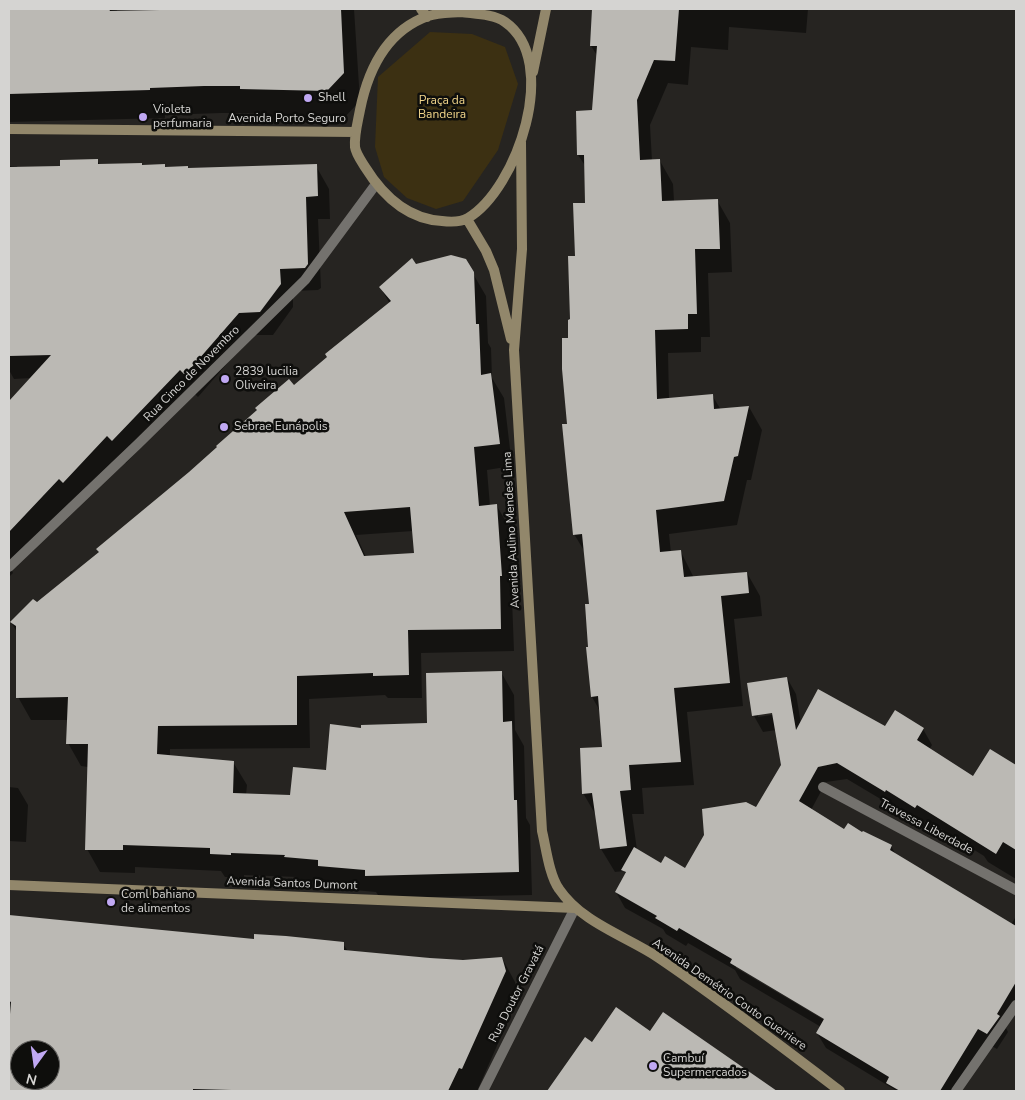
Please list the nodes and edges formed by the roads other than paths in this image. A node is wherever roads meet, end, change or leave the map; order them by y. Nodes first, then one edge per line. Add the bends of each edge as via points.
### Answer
1 (546, 9) edge
2 (463, 11) edge
3 (424, 13) edge
4 (532, 78) junction
5 (9, 129) edge
6 (356, 132) junction
7 (521, 142) junction
8 (376, 184) junction
9 (467, 219) junction
10 (514, 350) junction
11 (9, 567) edge
12 (823, 787) dead end
13 (9, 885) edge
14 (1016, 890) edge
15 (575, 908) junction
16 (1016, 1004) edge
17 (483, 1091) edge
18 (840, 1091) edge
19 (956, 1091) edge

1 - 4 main road
2 - 3 main road
2 - 4 main road via 504,21 515,31 526,49
3 - 6 main road via 388,44 375,62 364,90
4 - 7 main road
5 - 6 main road, Avenida Porto Seguro
6 - 8 main road via 355,148
7 - 9 main road via 491,196
7 - 10 main road, Avenida Aulino Mendes Lima via 522,249
8 - 9 main road via 396,204 412,214 441,221
8 - 11 street, Rua Cinco de Novembro via 305,280
9 - 10 main road via 494,270
10 - 15 main road, Avenida Aulino Mendes Lima via 542,831 558,888
12 - 14 street, Travessa Liberdade
13 - 15 main road, Avenida Santos Dumont
15 - 17 street, Rua Doutor Gravatá
15 - 18 main road, Avenida Demétrio Couto Guerriere via 657,957
16 - 19 street

